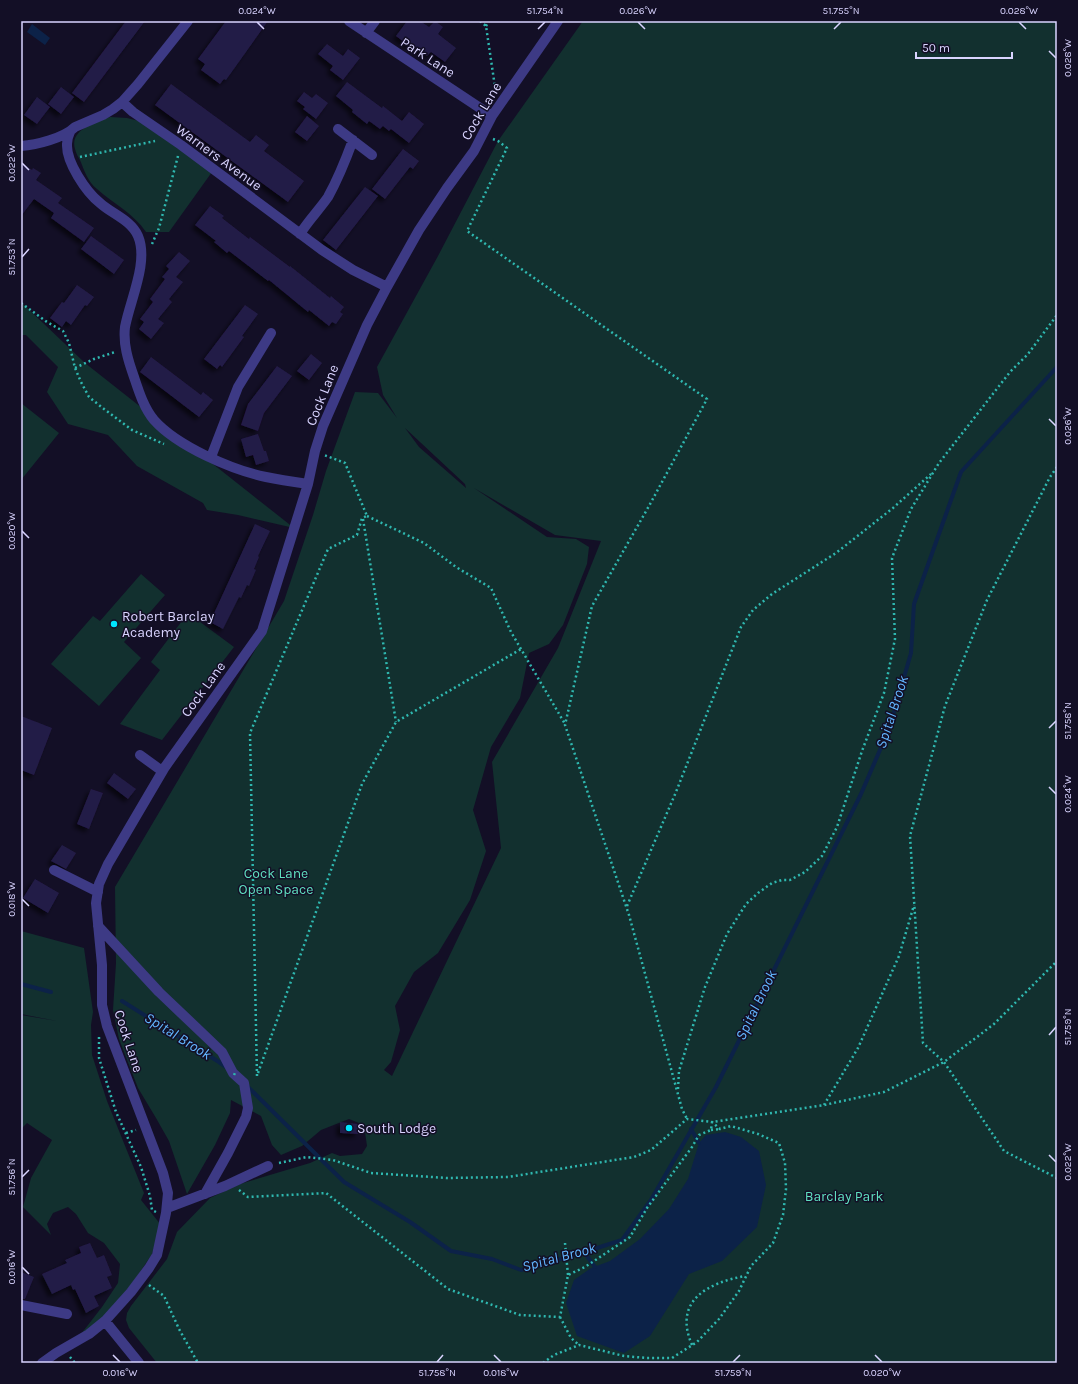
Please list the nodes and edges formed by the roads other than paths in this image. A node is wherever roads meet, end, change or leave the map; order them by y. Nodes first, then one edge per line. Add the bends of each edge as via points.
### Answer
1 (188, 21) edge
2 (348, 21) edge
3 (375, 21) edge
4 (558, 21) edge
5 (366, 33) junction
6 (122, 102) junction
7 (492, 116) junction
8 (338, 129) dead end
9 (70, 132) junction
10 (353, 140) junction
11 (21, 146) edge
12 (372, 155) dead end
13 (300, 234) junction
14 (387, 286) junction
15 (271, 333) dead end
16 (211, 457) junction
17 (308, 484) junction
18 (140, 755) dead end
19 (162, 771) junction
20 (54, 870) dead end
21 (98, 892) junction
22 (98, 926) junction
23 (268, 1166) road end
24 (204, 1194) junction
25 (167, 1210) junction
26 (21, 1304) edge
27 (67, 1314) dead end
28 (105, 1321) junction
29 (42, 1363) edge
30 (139, 1363) edge

1 - 6 street
2 - 5 street, Park Lane
3 - 5 street
4 - 7 street, Cock Lane
5 - 7 street, Park Lane
6 - 9 street
6 - 13 street, Warners Avenue
7 - 14 street, Cock Lane via 474,151 419,230
8 - 10 street
9 - 11 street
9 - 16 street via 67,145 70,159 81,181 93,197 123,218 136,231 141,244 141,266 127,319 125,349 146,409 172,436
10 - 12 street
10 - 13 street via 334,185
13 - 14 street, Warners Avenue via 340,263
14 - 17 street, Cock Lane via 353,355 323,426
15 - 16 street via 238,387
16 - 17 street via 254,474
17 - 19 street, Cock Lane via 262,631
18 - 19 street
19 - 21 street, Cock Lane via 108,864
20 - 21 street
21 - 22 street, Cock Lane
22 - 24 street via 159,992 222,1052 234,1074 244,1083 248,1108 246,1117
22 - 25 street, Cock Lane via 102,965 102,1005 107,1026 163,1173 168,1193
23 - 24 street
24 - 25 street
25 - 28 street, Cock Lane via 158,1255 141,1280
26 - 27 street
28 - 29 street, Cock Lane
28 - 30 street

